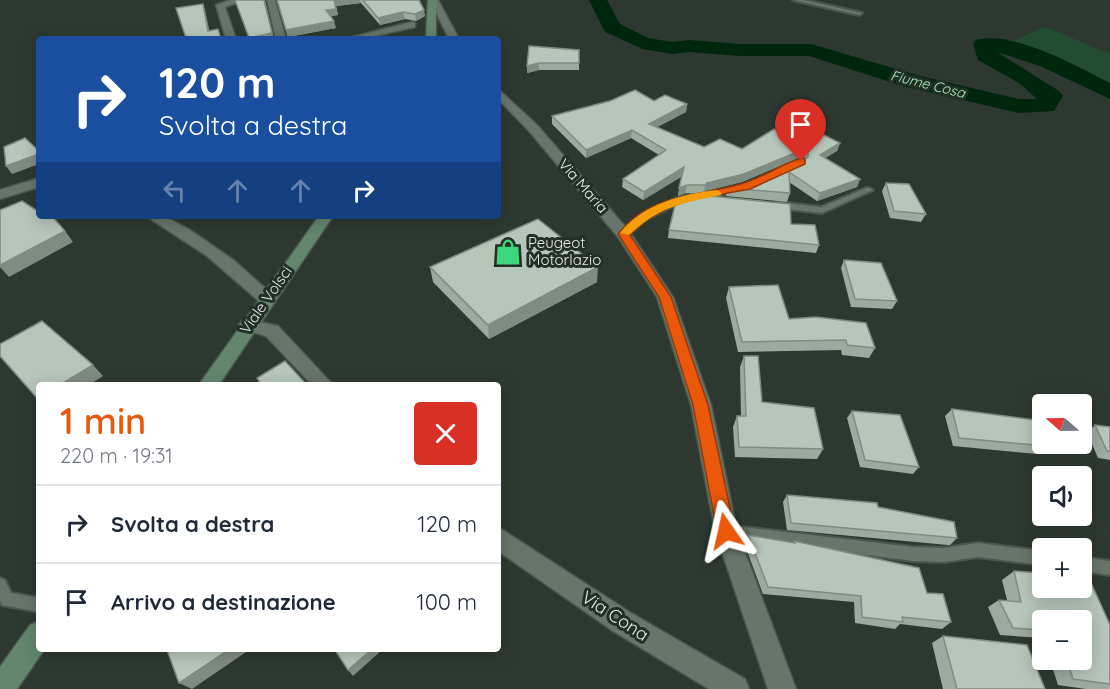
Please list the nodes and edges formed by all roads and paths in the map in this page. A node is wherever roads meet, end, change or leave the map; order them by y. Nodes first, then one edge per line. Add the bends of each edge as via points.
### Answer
1 (242, 0) edge
2 (272, 0) edge
3 (433, 0) edge
4 (796, 0) edge
5 (859, 13) dead end
6 (412, 25) edge
7 (230, 36) edge
8 (280, 36) edge
9 (362, 36) edge
10 (432, 36) edge
11 (452, 36) edge
12 (501, 97) edge
13 (36, 183) edge
14 (746, 186) edge
15 (868, 190) dead end
16 (0, 195) edge
17 (699, 197) junction
18 (729, 200) edge
19 (763, 204) edge
20 (159, 219) edge
21 (324, 219) edge
22 (624, 234) junction
23 (266, 298) junction
24 (248, 325) junction
25 (210, 382) edge
26 (321, 382) edge
27 (726, 531) junction
28 (501, 540) edge
29 (1032, 557) edge
30 (1092, 565) edge
31 (1110, 568) edge
32 (0, 585) edge
33 (36, 605) edge
34 (36, 638) edge
35 (1, 689) edge
36 (735, 689) edge
37 (782, 689) edge

1 - 7 street via 220,5
2 - 8 street
3 - 10 main road
3 - 11 street
4 - 5 lane
6 - 9 street
12 - 22 street, Via Maria via 533,128
13 - 16 street
14 - 17 lane
15 - 19 lane via 822,210
17 - 18 lane
17 - 22 lane via 664,206
20 - 23 street via 219,255
21 - 23 main road, Viale Volsci
22 - 27 street, Via Maria via 665,297 701,405
23 - 24 main road, Viale Volsci
24 - 25 main road, Viale Volsci
24 - 26 street via 272,331
27 - 29 lane via 913,554 978,550
27 - 37 street, Via Maria
28 - 36 street, Via Cona via 622,622
30 - 31 lane
32 - 33 lane via 7,600
34 - 35 main road

